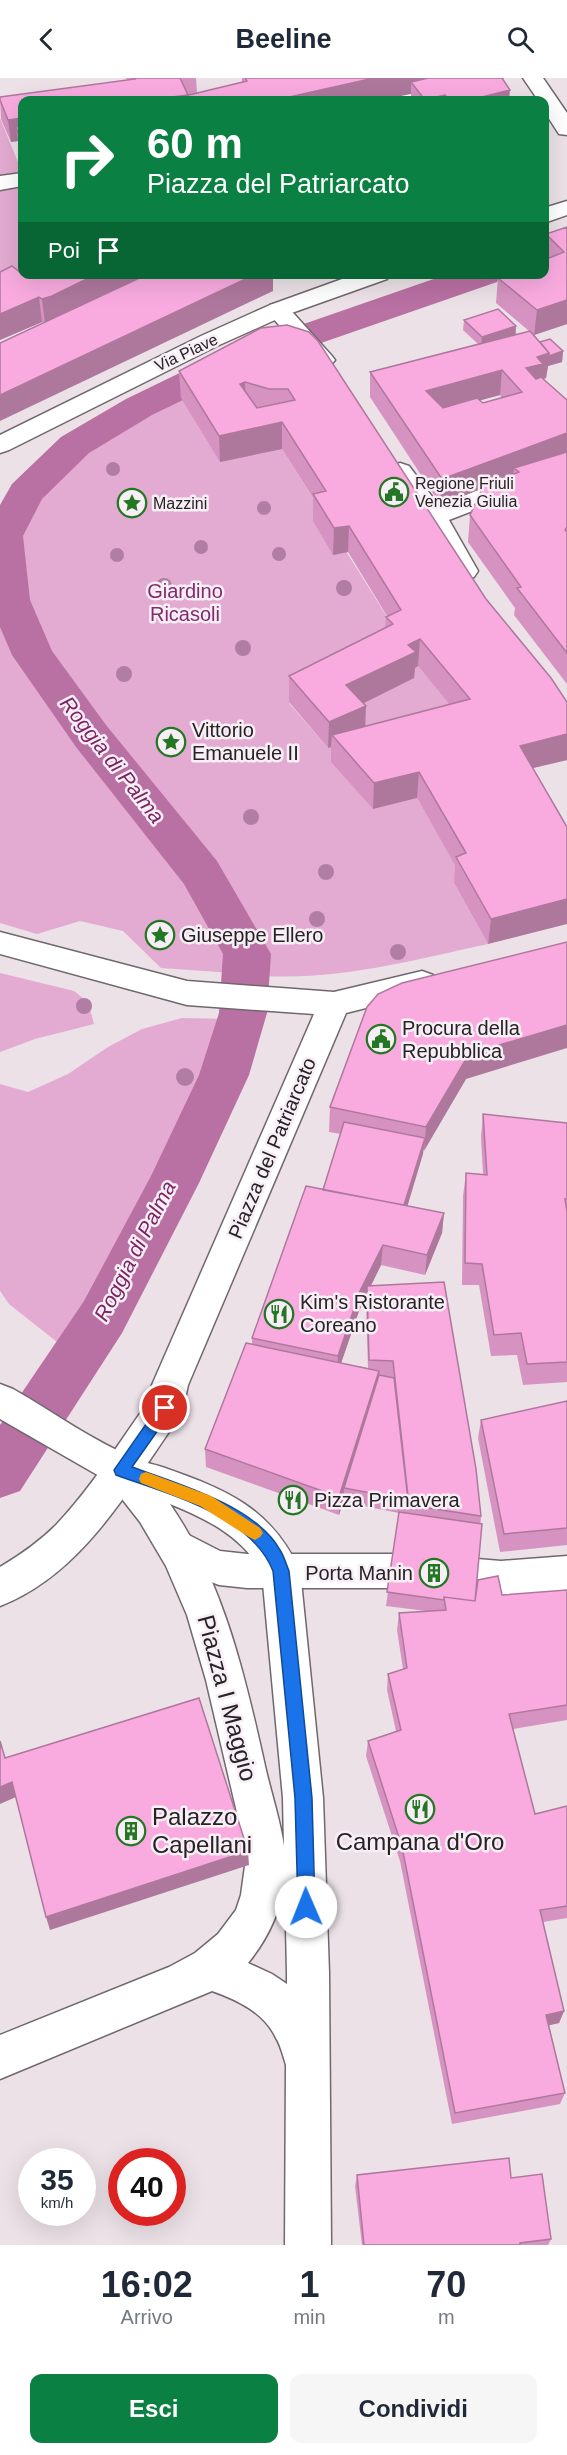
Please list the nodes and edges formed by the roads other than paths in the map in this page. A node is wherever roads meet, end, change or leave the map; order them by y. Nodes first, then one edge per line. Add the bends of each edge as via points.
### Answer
1 (492, 78) edge
2 (533, 78) edge
3 (414, 96) edge
4 (545, 96) edge
5 (549, 102) edge
6 (567, 129) edge
7 (18, 181) edge
8 (0, 183) edge
9 (567, 208) edge
10 (549, 214) edge
11 (365, 279) edge
12 (278, 310) junction
13 (337, 376) edge
14 (0, 445) edge
15 (386, 450) edge
16 (567, 469) edge
17 (434, 517) junction
18 (477, 587) edge
19 (0, 943) edge
20 (450, 977) edge
21 (334, 1004) junction
22 (8, 1405) edge
23 (121, 1470) junction
24 (175, 1545) junction
25 (281, 1571) junction
26 (392, 1571) edge
27 (567, 1573) edge
28 (477, 1576) edge
29 (0, 1588) edge
30 (210, 1969) junction
31 (0, 2057) edge
32 (308, 2075) junction
33 (308, 2245) edge

1 - 3 street
2 - 4 street
5 - 6 street
7 - 8 street
9 - 10 street
11 - 12 street, Via Piave
12 - 13 street
12 - 14 street, Via Piave
15 - 17 street
16 - 17 street
17 - 18 street
19 - 21 street via 187,993
20 - 21 street
21 - 23 street, Piazza del Patriarcato via 170,1384 165,1408
22 - 23 street
23 - 24 street, Piazza I Maggio via 145,1497
23 - 25 street via 206,1501 238,1521 274,1553
23 - 29 street, Piazza del Patriarcato via 68,1538 42,1561
24 - 25 street, Piazza I Maggio via 219,1568
24 - 30 street, Piazza I Maggio via 199,1594 219,1653 264,1845 263,1893 257,1911 229,1955
25 - 26 street, Piazza I Maggio
25 - 32 street via 303,1798
27 - 28 street
30 - 31 street, Piazza I Maggio
30 - 32 street via 260,1989 279,2004 300,2039
32 - 33 street

